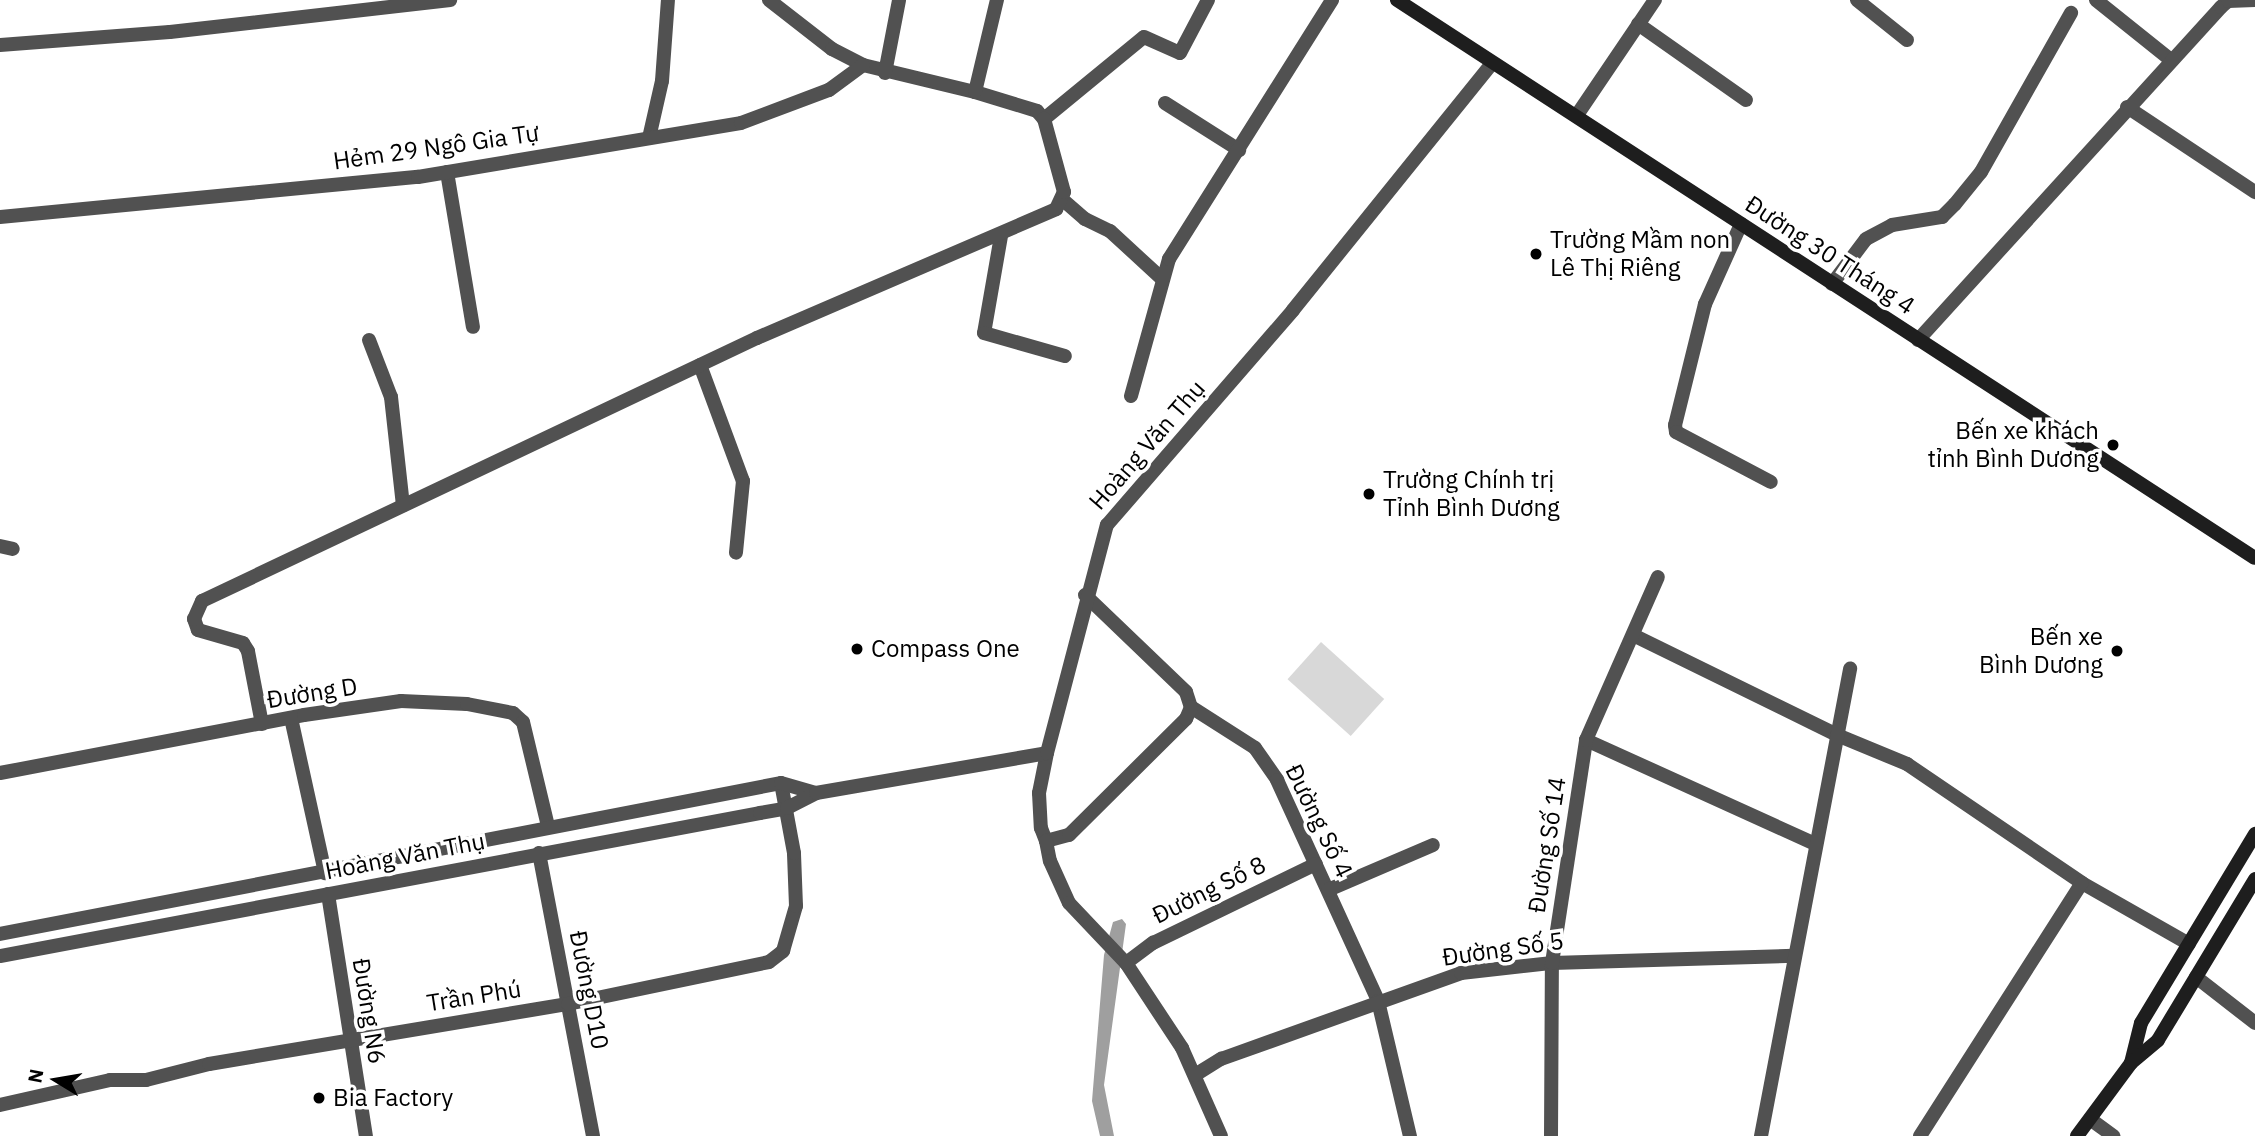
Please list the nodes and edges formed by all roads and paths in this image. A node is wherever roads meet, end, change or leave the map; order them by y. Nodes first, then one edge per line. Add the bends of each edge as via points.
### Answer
1 (450, 0) edge
2 (668, 0) edge
3 (769, 0) edge
4 (899, 0) edge
5 (997, 0) edge
6 (1208, 0) edge
7 (1332, 0) edge
8 (1398, 0) edge
9 (1655, 0) edge
10 (1857, 0) edge
11 (2096, 0) edge
12 (2228, 0) edge
13 (2255, 0) edge
14 (2071, 13) dead end
15 (1638, 24) junction
16 (1908, 40) dead end
17 (0, 45) edge
18 (2171, 60) junction
19 (1492, 63) junction
20 (863, 65) junction
21 (885, 73) junction
22 (975, 92) junction
23 (1746, 100) dead end
24 (1165, 103) dead end
25 (2127, 107) junction
26 (1577, 115) junction
27 (1044, 119) junction
28 (649, 138) junction
29 (1239, 150) junction
30 (447, 172) junction
31 (2255, 192) edge
32 (1063, 200) junction
33 (0, 217) edge
34 (1741, 224) junction
35 (1001, 236) junction
36 (1160, 277) junction
37 (1832, 284) junction
38 (473, 327) dead end
39 (369, 340) dead end
40 (1918, 340) junction
41 (1065, 356) dead end
42 (700, 365) junction
43 (1131, 396) dead end
44 (1772, 482) dead end
45 (403, 505) junction
46 (736, 553) dead end
47 (2255, 558) edge
48 (1658, 577) dead end
49 (1085, 595) junction
50 (1633, 635) junction
51 (1850, 668) dead end
52 (1191, 707) junction
53 (291, 718) junction
54 (262, 724) junction
55 (1837, 735) junction
56 (1586, 740) junction
57 (1047, 753) junction
58 (0, 773) edge
59 (781, 783) junction
60 (816, 793) junction
61 (787, 808) junction
62 (590, 819) junction
63 (548, 826) junction
64 (2255, 834) edge
65 (1046, 841) junction
66 (594, 842) junction
67 (1815, 844) junction
68 (1433, 845) dead end
69 (456, 846) junction
70 (539, 853) junction
71 (1316, 864) junction
72 (461, 868) junction
73 (325, 873) junction
74 (2255, 879) edge
75 (2082, 883) junction
76 (1328, 890) junction
77 (327, 894) junction
78 (197, 897) junction
79 (98, 915) junction
80 (204, 919) junction
81 (0, 934) edge
82 (103, 938) junction
83 (2189, 944) junction
84 (0, 953) edge
85 (1794, 956) junction
86 (1126, 963) junction
87 (1552, 963) junction
88 (2196, 977) junction
89 (1378, 1001) junction
90 (568, 1004) junction
91 (2255, 1023) edge
92 (350, 1040) junction
93 (2131, 1063) junction
94 (1195, 1075) junction
95 (0, 1105) edge
96 (2090, 1119) junction
97 (366, 1136) edge
98 (593, 1136) edge
99 (1221, 1136) edge
100 (1410, 1136) edge
101 (1551, 1136) edge
102 (1761, 1136) edge
103 (1920, 1136) edge
104 (2077, 1136) edge
105 (2113, 1136) edge

1 - 17 street via 170,32
2 - 28 street via 662,81
3 - 20 street via 832,49
4 - 21 street
5 - 22 street
6 - 27 street via 1180,53 1144,37
7 - 29 street
8 - 19 main road, Đường 30 Tháng 4
9 - 15 street
10 - 16 street
11 - 18 street
12 - 13 street
12 - 18 street
14 - 37 street via 1981,172 1955,204 1942,217 1892,226 1866,239
15 - 23 street
15 - 26 street
18 - 25 street
19 - 26 main road, Đường 30 Tháng 4
19 - 49 street, Hoàng Văn Thụ via 1293,310 1107,525
20 - 21 street
20 - 28 street, Hẻm 29 Ngô Gia Tự via 829,90 752,119
21 - 22 street
22 - 27 street via 1037,111
24 - 29 street
25 - 31 street
25 - 40 street
26 - 34 main road, Đường 30 Tháng 4
27 - 32 street
28 - 30 street, Hẻm 29 Ngô Gia Tự
29 - 36 street
30 - 33 street, Hẻm 29 Ngô Gia Tự
30 - 38 street
32 - 35 street via 1056,209
32 - 36 street via 1085,219 1110,231
34 - 37 main road, Đường 30 Tháng 4
34 - 44 street via 1705,304 1675,425 1676,432
35 - 41 street via 984,333
35 - 42 street
36 - 43 street via 1146,352
37 - 40 main road, Đường 30 Tháng 4
39 - 45 street via 391,397
40 - 47 main road, Đường 30 Tháng 4
42 - 45 street
42 - 46 street via 743,481
45 - 54 street via 202,601 194,619 198,630 243,643 248,651
48 - 50 street, Đường Số 14
49 - 52 street, Đường Số 4 via 1186,691
49 - 57 street, Hoàng Văn Thụ
50 - 55 street
50 - 56 street, Đường Số 14
51 - 55 street
52 - 65 street via 1186,719 1069,835
52 - 71 street, Đường Số 4 via 1255,748 1277,780
53 - 54 street, Đường D
53 - 63 street, Đường D via 401,701 467,704 513,713 523,722
53 - 73 street, Đường N6
54 - 58 street, Đường D
55 - 67 street
55 - 75 street via 1907,764
56 - 67 street
56 - 87 street, Đường Số 14
57 - 60 street, Hoàng Văn Thụ
57 - 65 street via 1039,793
59 - 60 street, Hoàng Văn Thụ
59 - 61 street, Trần Phú
59 - 62 street, Hoàng Văn Thụ
60 - 61 street, Hoàng Văn Thụ
61 - 66 street, Hoàng Văn Thụ
61 - 90 street, Trần Phú via 796,906 788,939 777,956 755,966
62 - 63 street, Hoàng Văn Thụ
62 - 66 street
63 - 69 street, Hoàng Văn Thụ
64 - 83 main road
65 - 86 street via 1069,903
66 - 70 street, Hoàng Văn Thụ
67 - 85 street
68 - 76 street
69 - 72 street
69 - 73 street, Hoàng Văn Thụ
70 - 72 street, Hoàng Văn Thụ
70 - 90 street, Đường D10
71 - 76 street, Đường Số 4
71 - 86 street, Đường Số 8 via 1153,943
72 - 77 street, Hoàng Văn Thụ
73 - 77 street, Đường N6
73 - 78 street, Hoàng Văn Thụ
74 - 88 main road
75 - 83 street
75 - 103 street
76 - 89 street, Đường Số 4
77 - 80 street, Hoàng Văn Thụ
77 - 92 street, Đường N6
78 - 79 street, Hoàng Văn Thụ
78 - 80 street
79 - 81 street, Hoàng Văn Thụ
79 - 82 street
80 - 82 street, Hoàng Văn Thụ
82 - 84 street, Hoàng Văn Thụ
83 - 93 main road via 2141,1023
85 - 87 street, Đường Số 5
85 - 102 street
86 - 94 street
87 - 89 street, Đường Số 5 via 1461,973
87 - 101 street, Đường Số 14
88 - 91 street
88 - 93 main road via 2158,1040
89 - 94 street, Đường Số 5 via 1221,1059
89 - 100 street, Đường Số 4
90 - 92 street, Trần Phú
90 - 98 street, Đường D10
92 - 95 street, Trần Phú via 209,1063 146,1080 110,1080
92 - 97 street, Đường N6
93 - 96 main road
94 - 99 street
96 - 104 main road
96 - 105 street

